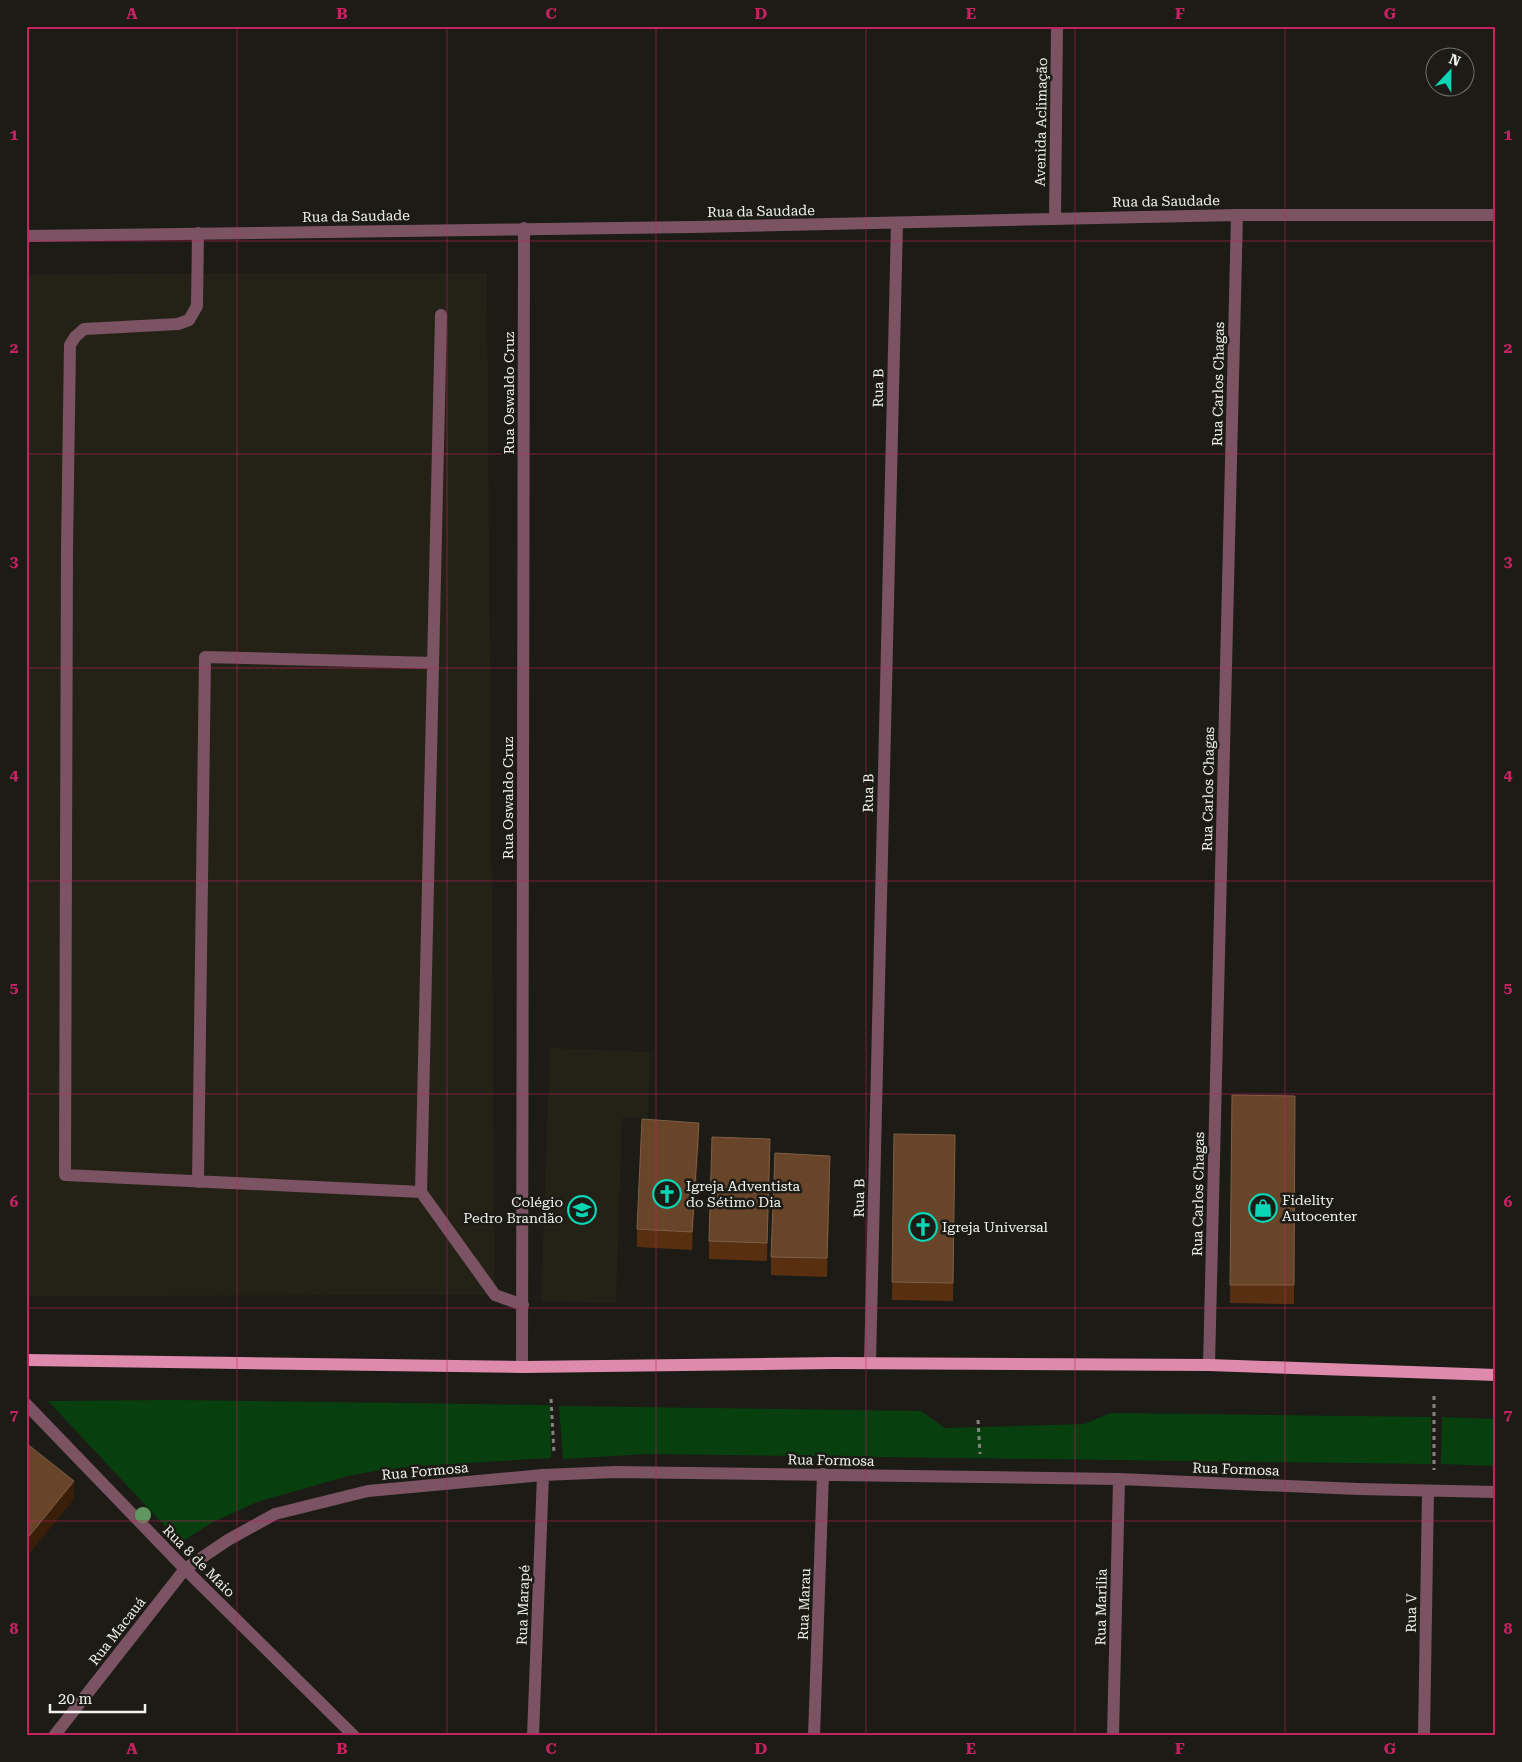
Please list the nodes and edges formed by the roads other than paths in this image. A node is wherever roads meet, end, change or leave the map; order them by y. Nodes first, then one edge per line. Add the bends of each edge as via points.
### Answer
1 (1057, 26) edge
2 (1237, 215) junction
3 (1496, 215) edge
4 (1055, 219) junction
5 (897, 223) junction
6 (524, 228) junction
7 (198, 233) junction
8 (26, 236) edge
9 (441, 315) dead end
10 (433, 663) junction
11 (198, 1182) junction
12 (421, 1192) junction
13 (522, 1304) junction
14 (26, 1360) edge
15 (870, 1363) junction
16 (1209, 1365) junction
17 (522, 1367) junction
18 (1496, 1375) edge
19 (26, 1404) edge
20 (823, 1474) junction
21 (542, 1475) junction
22 (1119, 1479) junction
23 (1428, 1491) junction
24 (1496, 1492) edge
25 (185, 1569) junction
26 (54, 1736) edge
27 (354, 1736) edge
28 (534, 1736) edge
29 (814, 1736) edge
30 (1113, 1736) edge
31 (1424, 1736) edge

1 - 4 street, Avenida Aclimação
2 - 3 street, Rua da Saudade
2 - 4 street, Rua da Saudade
2 - 16 street, Rua Carlos Chagas
4 - 5 street, Rua da Saudade
5 - 6 street, Rua da Saudade
5 - 15 street, Rua B
6 - 7 street, Rua da Saudade
6 - 13 street, Rua Oswaldo Cruz
7 - 8 street, Rua da Saudade
7 - 11 street via 197,306 189,320 178,324 84,329 70,345 65,1175
9 - 10 street
10 - 11 street via 205,658
10 - 12 street
11 - 12 street
12 - 13 street via 494,1295
13 - 17 street, Rua Oswaldo Cruz
14 - 17 main road
15 - 16 main road
15 - 17 main road
16 - 18 main road
19 - 25 street, Rua 8 de Maio
20 - 21 street, Rua Formosa via 615,1472
20 - 22 street, Rua Formosa
20 - 29 street, Rua Marau
21 - 25 street, Rua Formosa via 368,1491 275,1514
21 - 28 street, Rua Marapé
22 - 23 street, Rua Formosa
22 - 30 street, Rua Marilia
23 - 24 street, Rua Formosa
23 - 31 street, Rua V
25 - 26 street, Rua Macauá
25 - 27 street, Rua 8 de Maio

